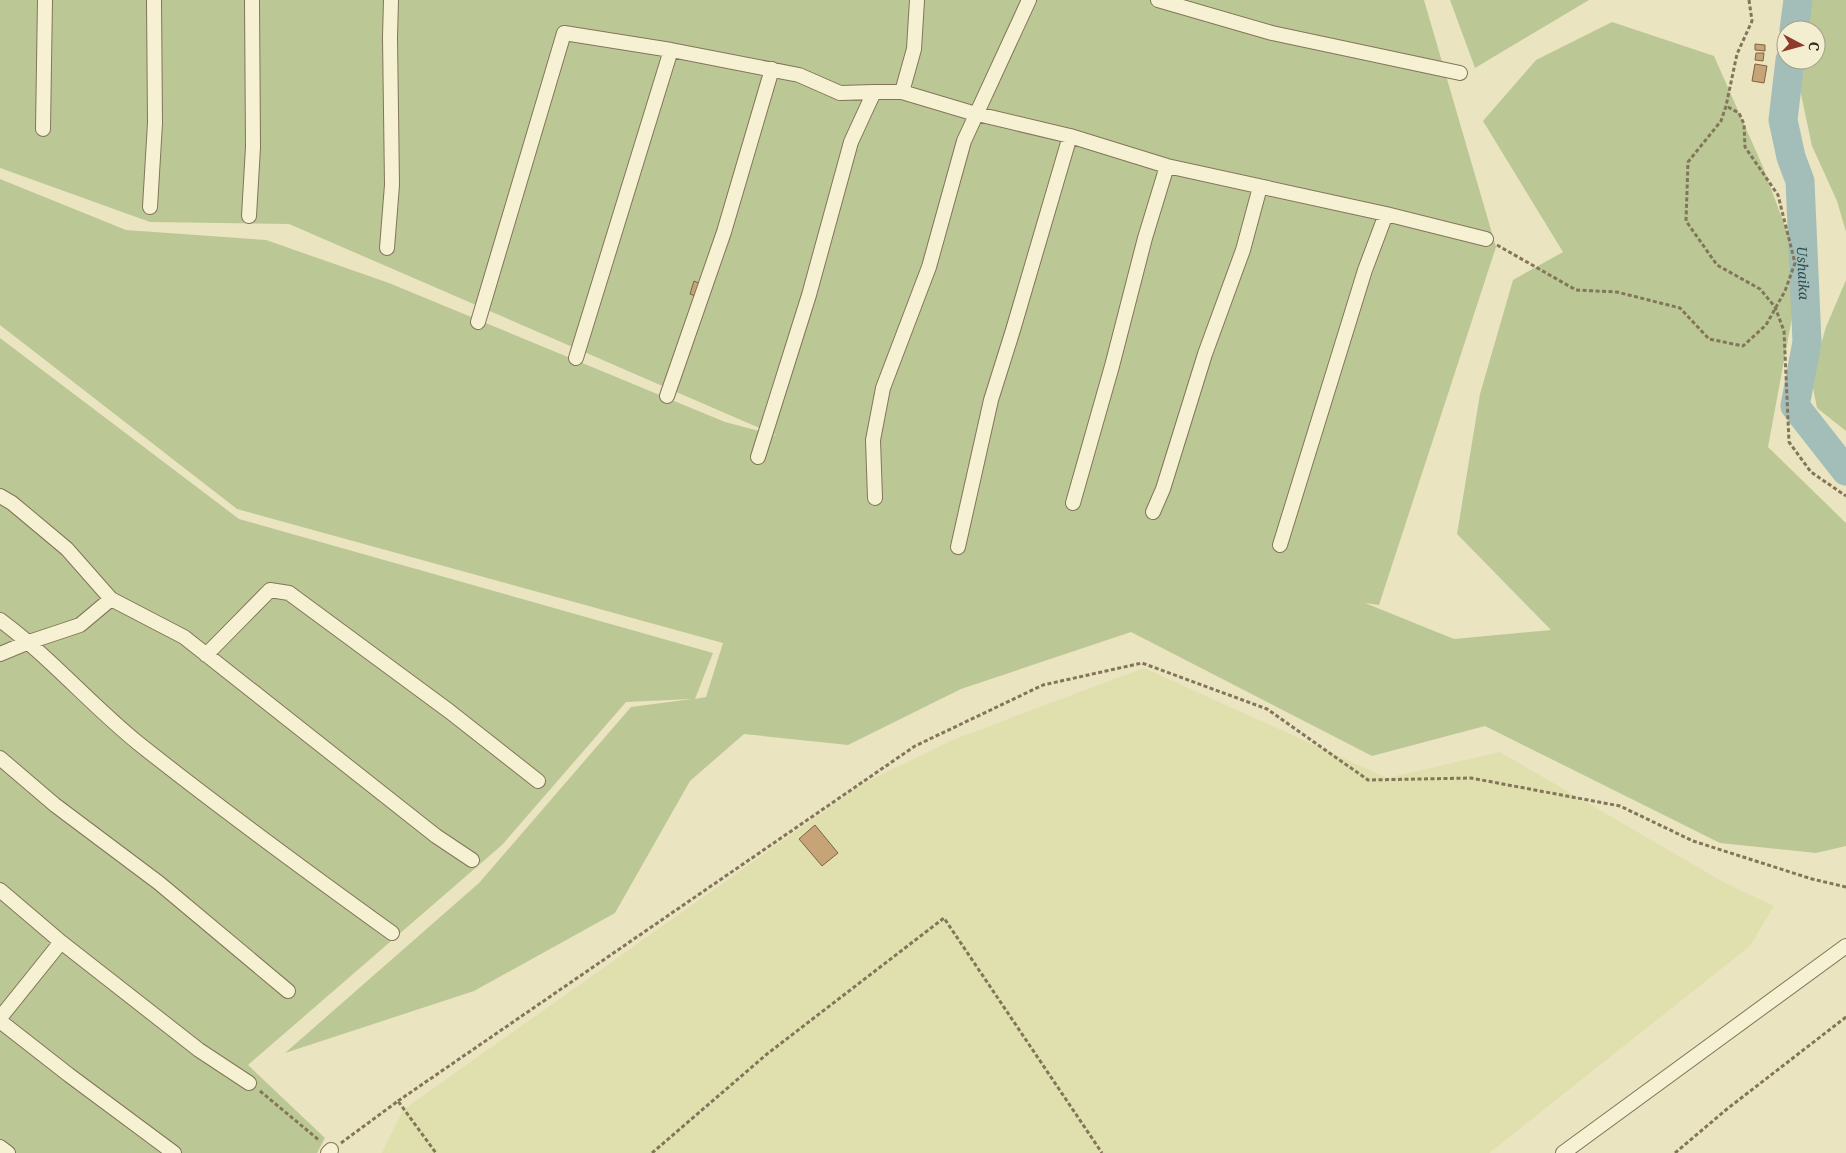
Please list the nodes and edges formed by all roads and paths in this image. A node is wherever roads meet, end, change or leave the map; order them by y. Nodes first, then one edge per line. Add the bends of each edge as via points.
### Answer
1 (45, 0) edge
2 (154, 0) edge
3 (252, 0) edge
4 (391, 0) edge
5 (917, 0) edge
6 (1028, 0) edge
7 (1158, 0) edge
8 (1748, 0) edge
9 (671, 50) junction
10 (772, 69) junction
11 (1460, 72) dead end
12 (874, 92) junction
13 (902, 92) junction
14 (1726, 106) junction
15 (976, 114) junction
16 (43, 129) dead end
17 (1070, 136) junction
18 (1167, 166) junction
19 (1260, 187) junction
20 (150, 207) dead end
21 (1386, 214) junction
22 (248, 216) dead end
23 (1486, 239) joint
24 (387, 248) dead end
25 (1775, 307) junction
26 (478, 322) dead end
27 (576, 358) dead end
28 (667, 396) dead end
29 (758, 457) dead end
30 (0, 496) edge
31 (1846, 496) edge
32 (875, 498) dead end
33 (1073, 503) dead end
34 (1153, 512) dead end
35 (1280, 545) dead end
36 (958, 547) dead end
37 (111, 599) junction
38 (0, 620) edge
39 (29, 642) junction
40 (0, 654) edge
41 (206, 655) junction
42 (0, 758) edge
43 (538, 781) dead end
44 (472, 860) dead end
45 (1846, 887) edge
46 (0, 890) edge
47 (392, 933) dead end
48 (61, 942) junction
49 (1846, 946) edge
50 (288, 991) dead end
51 (1846, 1017) edge
52 (0, 1019) edge
53 (250, 1083) joint
54 (398, 1101) junction
55 (0, 1147) edge
56 (330, 1152) edge
57 (8, 1153) edge
58 (174, 1153) edge
59 (436, 1153) edge
60 (652, 1153) edge
61 (1102, 1153) edge
62 (1563, 1153) edge
63 (1675, 1153) edge

1 - 16 street
2 - 20 street via 155,123
3 - 22 street via 253,147
4 - 24 street via 392,185
5 - 13 street via 914,49
6 - 15 street
7 - 11 street via 1272,33
8 - 14 path via 1752,21 1737,54
9 - 10 street
9 - 26 street via 564,33
9 - 27 street
10 - 12 street via 799,75 840,93
10 - 28 street via 724,232
12 - 13 street
12 - 29 street via 851,142 809,295
13 - 15 street
14 - 25 path via 1739,114 1744,124 1745,147 1778,195 1794,263 1785,291
14 - 25 path via 1721,121 1688,162 1686,221 1717,265 1760,289
15 - 17 street
15 - 32 street via 964,141 929,267 884,388 873,440
17 - 18 street
17 - 36 street via 991,400
18 - 19 street
18 - 33 street
19 - 21 street
19 - 34 street via 1163,490
21 - 23 street
21 - 35 street via 1365,270
23 - 25 path via 1576,290 1617,292 1680,308 1709,339 1742,346 1766,325
25 - 31 path via 1784,331 1789,442 1811,472
30 - 37 street via 67,549
37 - 39 street via 80,625
37 - 41 street via 184,637
38 - 39 street
39 - 40 street
39 - 47 street via 136,742
41 - 43 street via 270,590 289,593
41 - 44 street via 436,836
42 - 50 street via 55,805 159,883
45 - 54 path via 1693,840 1620,806 1471,778 1368,780 1267,709 1142,663 1043,685 915,746
46 - 48 street
48 - 52 street
48 - 53 street via 199,1050
49 - 62 street
51 - 63 path
52 - 58 street
53 - 56 path
54 - 56 path
54 - 59 path
55 - 57 street
60 - 61 path via 767,1054 944,918

